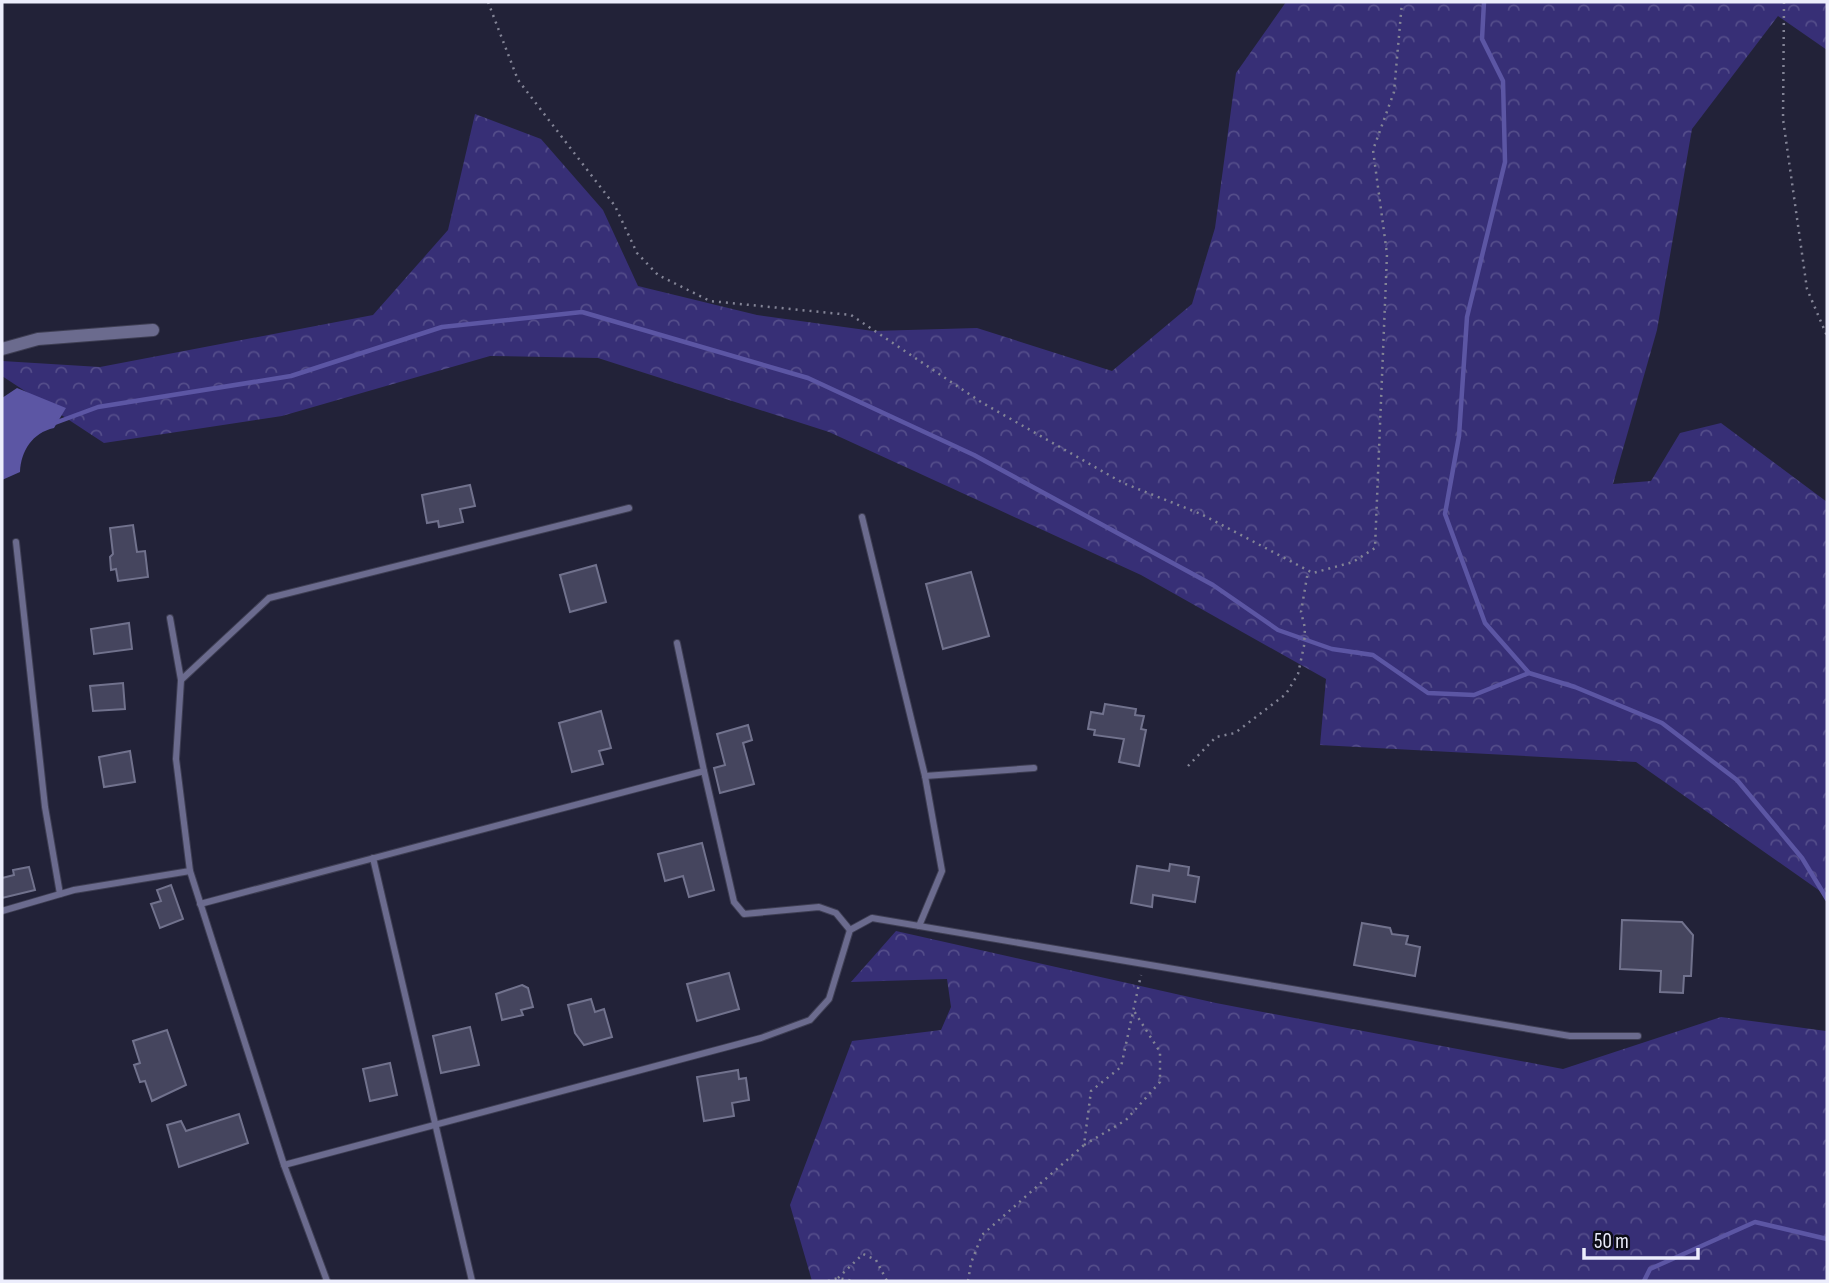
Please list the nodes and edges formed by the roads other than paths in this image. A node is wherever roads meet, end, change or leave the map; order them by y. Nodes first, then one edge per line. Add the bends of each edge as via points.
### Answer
1 (153, 330) dead end
2 (2, 349) edge
3 (629, 508) dead end
4 (862, 517) dead end
5 (16, 542) dead end
6 (170, 618) dead end
7 (677, 643) dead end
8 (181, 680) junction
9 (1034, 768) dead end
10 (704, 771) junction
11 (925, 776) junction
12 (373, 858) junction
13 (190, 871) junction
14 (60, 894) junction
15 (200, 904) junction
16 (2, 911) edge
17 (919, 926) junction
18 (850, 930) junction
19 (1638, 1036) dead end
20 (436, 1125) junction
21 (284, 1165) junction
22 (327, 1281) edge
23 (472, 1281) edge

1 - 2 street via 38,339
3 - 8 lane via 269,598
4 - 11 lane
5 - 14 lane via 45,807
6 - 8 lane
7 - 10 lane
8 - 13 lane via 177,759
9 - 11 lane
10 - 12 lane
10 - 18 lane via 734,902 744,914 819,907 836,913
11 - 17 lane via 942,871
12 - 15 lane
12 - 20 lane
13 - 14 lane
13 - 15 lane
14 - 16 lane
15 - 21 lane
17 - 18 lane via 872,918
17 - 19 lane via 1570,1036
18 - 20 lane via 829,999 810,1020 761,1038
20 - 21 lane
20 - 23 lane
21 - 22 lane

